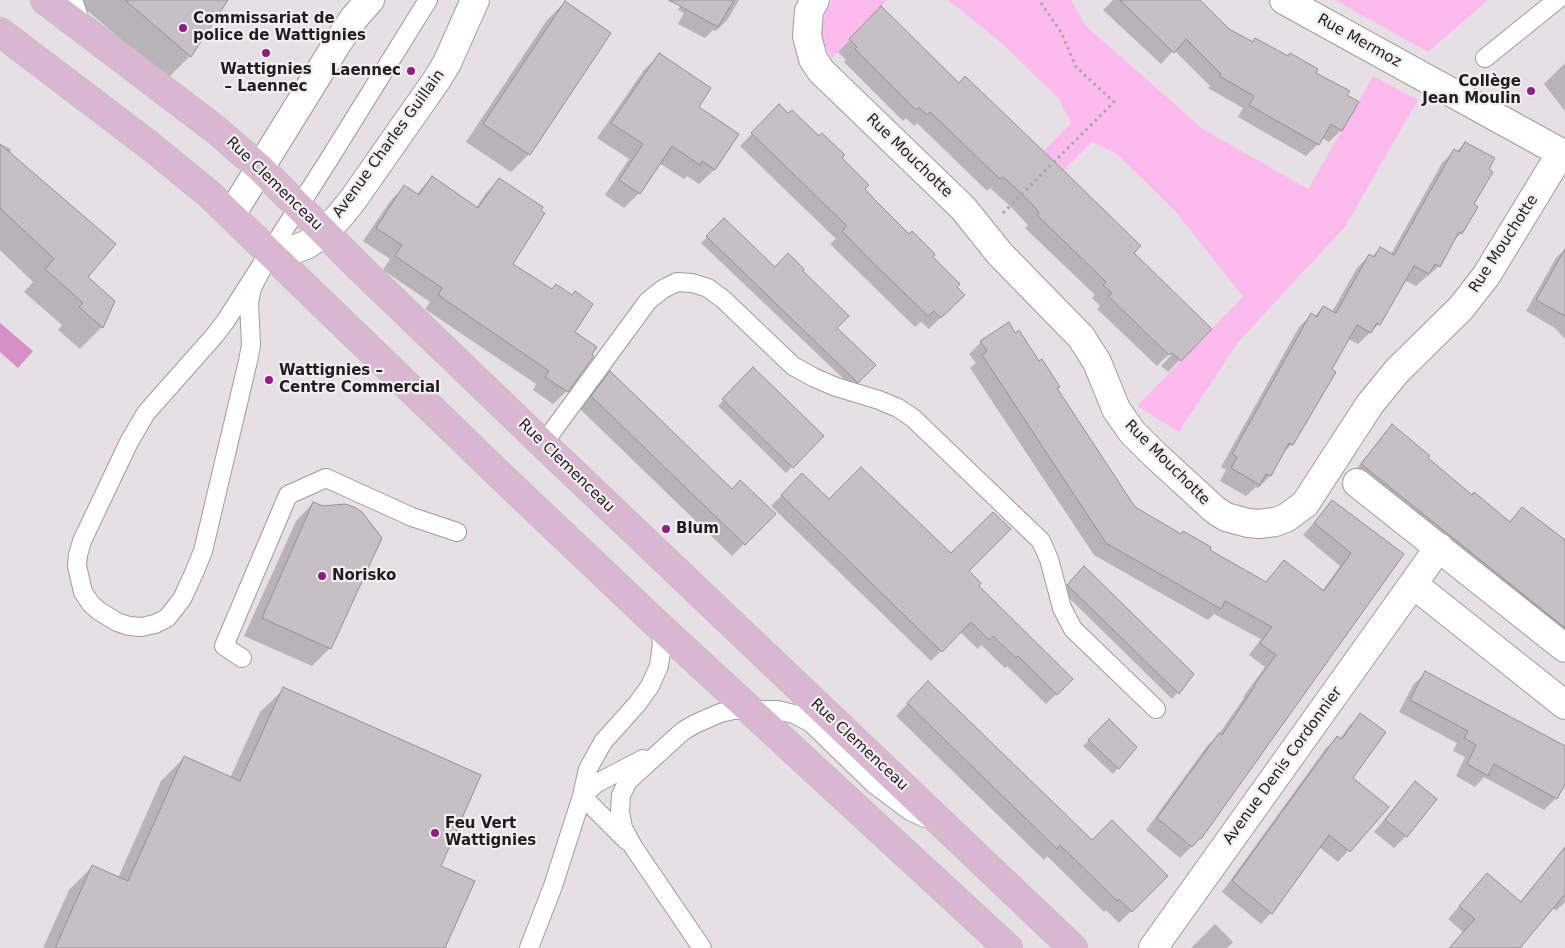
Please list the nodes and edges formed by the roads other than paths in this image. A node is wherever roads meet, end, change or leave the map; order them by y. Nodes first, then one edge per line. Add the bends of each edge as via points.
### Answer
1 (45, 0) edge
2 (73, 0) edge
3 (370, 0) edge
4 (428, 0) edge
5 (475, 0) edge
6 (815, 0) edge
7 (1284, 0) edge
8 (1557, 0) edge
9 (83, 29) junction
10 (0, 32) edge
11 (1485, 58) dead end
12 (1563, 154) edge
13 (260, 168) junction
14 (299, 206) junction
15 (231, 216) junction
16 (324, 231) junction
17 (270, 253) junction
18 (542, 444) junction
19 (1357, 483) dead end
20 (457, 532) dead end
21 (1439, 548) junction
22 (1413, 584) junction
23 (659, 626) junction
24 (1565, 648) edge
25 (242, 658) dead end
26 (1565, 705) edge
27 (751, 709) junction
28 (1156, 709) dead end
29 (662, 750) junction
30 (582, 796) junction
31 (951, 832) junction
32 (634, 848) junction
33 (529, 948) edge
34 (702, 948) edge
35 (1008, 948) edge
36 (1073, 948) edge
37 (1153, 948) edge

1 - 9 main road, Rue Clemenceau
2 - 9 lane
3 - 13 street via 338,42
4 - 14 lane
5 - 16 street, Avenue Charles Guillain via 436,81 352,200
6 - 12 street, Rue Mouchotte via 809,11 807,36 812,59 821,71 963,208 1000,254 1081,337 1097,362 1116,408 1132,432 1215,510 1238,521 1275,522 1305,504 1370,404 1397,371 1461,308 1486,276
7 - 12 street, Rue Mermoz
8 - 11 lane
9 - 13 main road, Rue Clemenceau via 221,134
10 - 15 main road via 156,150
13 - 14 main road, Rue Clemenceau
13 - 15 street
14 - 16 main road, Rue Clemenceau
14 - 17 lane
15 - 17 main road
16 - 17 street, Avenue Charles Guillain via 299,248
16 - 18 main road, Rue Clemenceau
17 - 17 lane via 215,335 138,426 82,541 77,566 83,592 99,611 118,622 141,627 166,618 182,599 204,550 251,345 252,288
17 - 23 main road
18 - 28 lane via 648,301 677,282 708,288 793,366 836,387 898,408 913,418 1041,541 1062,608 1073,629
18 - 31 main road, Rue Clemenceau
19 - 21 street
20 - 25 lane via 412,517 326,478 288,495 224,646
21 - 22 street, Avenue Denis Cordonnier
21 - 24 street
22 - 26 street
22 - 37 street, Avenue Denis Cordonnier
23 - 27 main road
23 - 30 lane via 662,643 659,666 650,686 593,757
27 - 29 lane via 720,713 706,719 683,731
27 - 31 lane via 777,710 803,718 875,785 910,811
27 - 35 main road
29 - 30 lane via 597,782
29 - 32 lane via 628,781 621,795 623,828
30 - 32 lane
30 - 33 lane
31 - 36 main road, Rue Clemenceau
32 - 34 lane

